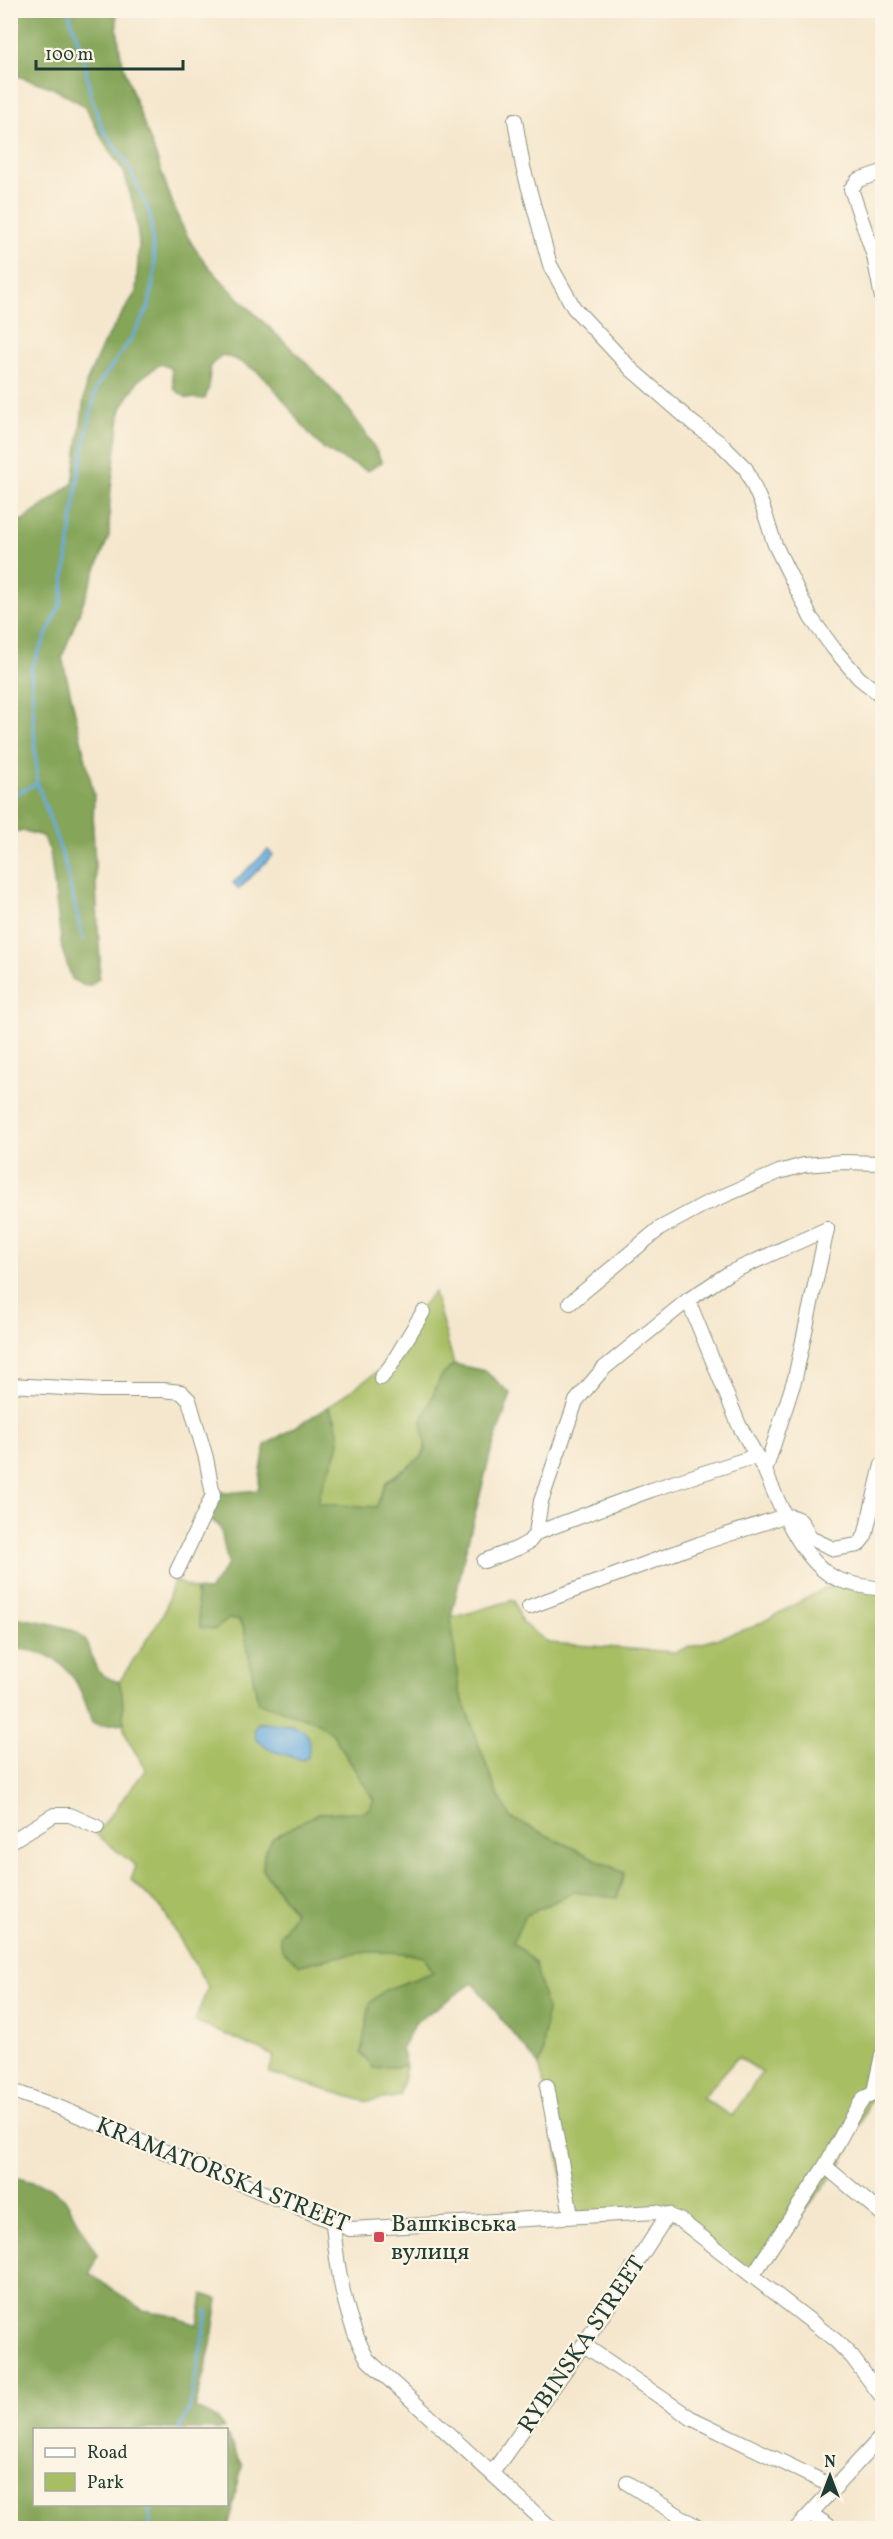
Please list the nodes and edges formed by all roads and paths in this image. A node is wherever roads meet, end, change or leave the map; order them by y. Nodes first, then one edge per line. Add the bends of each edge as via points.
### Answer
1 (515, 120) dead end
2 (882, 172) edge
3 (882, 298) edge
4 (882, 696) edge
5 (882, 1163) edge
6 (688, 1300) junction
7 (570, 1303) dead end
8 (423, 1312) dead end
9 (381, 1378) dead end
10 (10, 1384) edge
11 (756, 1456) junction
12 (882, 1465) edge
13 (765, 1471) junction
14 (784, 1516) junction
15 (536, 1533) junction
16 (484, 1561) dead end
17 (177, 1572) dead end
18 (882, 1589) edge
19 (529, 1607) dead end
20 (98, 1827) dead end
21 (10, 1842) edge
22 (882, 2055) edge
23 (547, 2086) dead end
24 (10, 2090) edge
25 (878, 2091) edge
26 (825, 2166) junction
27 (662, 2213) junction
28 (882, 2214) edge
29 (571, 2216) junction
30 (333, 2224) junction
31 (753, 2275) junction
32 (584, 2345) junction
33 (882, 2397) edge
34 (882, 2436) edge
35 (492, 2473) junction
36 (627, 2483) dead end
37 (836, 2488) junction
38 (812, 2514) junction
39 (551, 2529) edge
40 (699, 2529) edge
41 (797, 2529) edge
42 (832, 2529) edge

1 - 4 street via 523,167 550,265 574,308 632,370 746,469 775,545 812,618 859,678
2 - 3 street via 858,180 851,189 874,256
5 - 7 street via 804,1166 779,1172 705,1204 659,1230
6 - 11 street via 739,1425
6 - 13 street via 729,1274 827,1229 795,1378
6 - 15 street via 603,1369 576,1401 541,1502
8 - 9 street
10 - 17 street via 164,1390 181,1392 189,1400 213,1495
11 - 13 street
11 - 15 street
12 - 14 street via 865,1536 858,1545 834,1549 810,1538 802,1521
13 - 14 street
14 - 18 street via 795,1536 834,1578
14 - 19 street
15 - 16 street via 518,1548
20 - 21 street via 70,1815 54,1815
22 - 25 street
23 - 29 street
24 - 30 street, KRAMATORSKA STREET
25 - 26 street via 864,2098
26 - 28 street
26 - 31 street
27 - 29 street, KRAMATORSKA STREET
27 - 31 street via 680,2220
27 - 32 street, RYBINSKA STREET
29 - 30 street, KRAMATORSKA STREET via 373,2229
30 - 35 street via 354,2337 368,2360
31 - 33 street via 841,2346
32 - 35 street, RYBINSKA STREET
32 - 37 street via 691,2418
34 - 37 street
35 - 39 street
36 - 40 street
37 - 38 street
38 - 41 street
38 - 42 street

